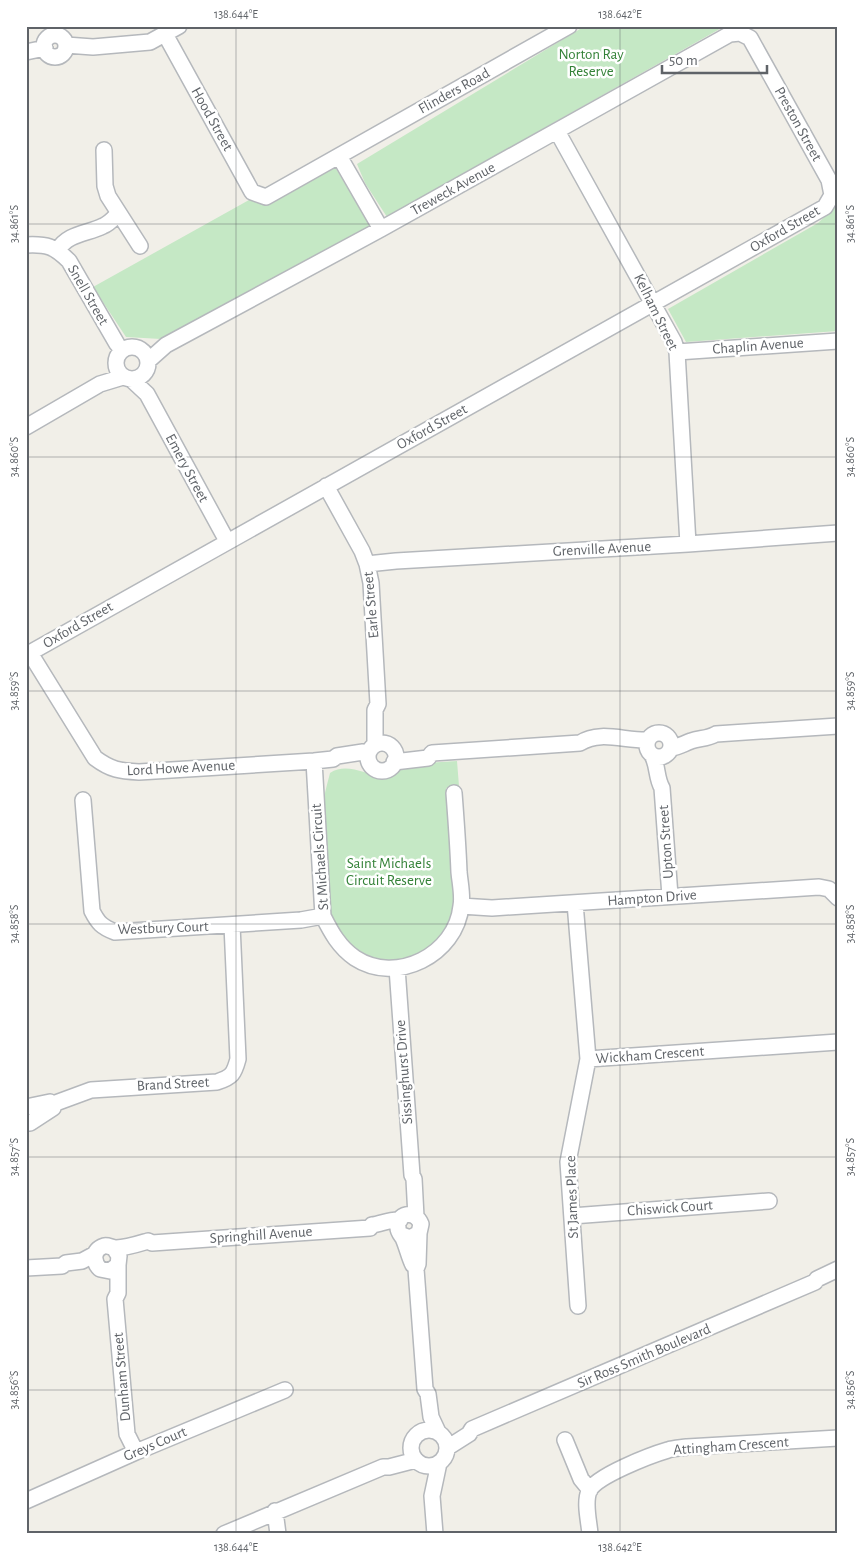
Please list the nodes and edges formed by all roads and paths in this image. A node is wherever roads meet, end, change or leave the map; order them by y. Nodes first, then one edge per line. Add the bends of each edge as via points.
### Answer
1 (179, 26) edge
2 (569, 26) edge
3 (740, 33) joint
4 (165, 34) junction
5 (58, 35) edge
6 (26, 52) edge
7 (557, 131) junction
8 (104, 150) dead end
9 (339, 156) junction
10 (832, 195) joint
11 (266, 197) joint
12 (118, 213) junction
13 (381, 229) junction
14 (26, 245) edge
15 (140, 246) dead end
16 (58, 250) junction
17 (654, 303) junction
18 (838, 341) edge
19 (117, 344) dead end
20 (678, 352) junction
21 (134, 368) junction
22 (26, 427) edge
23 (326, 486) junction
24 (838, 533) edge
25 (227, 541) junction
26 (688, 544) junction
27 (367, 564) junction
28 (28, 654) edge
29 (838, 726) edge
30 (659, 747) junction
31 (381, 753) junction
32 (314, 761) junction
33 (454, 792) dead end
34 (83, 800) dead end
35 (670, 896) junction
36 (838, 898) edge
37 (575, 903) junction
38 (461, 906) junction
39 (323, 916) junction
40 (232, 925) junction
41 (397, 968) junction
42 (838, 1042) edge
43 (588, 1059) junction
44 (53, 1104) junction
45 (26, 1107) edge
46 (26, 1123) edge
47 (769, 1201) dead end
48 (572, 1216) junction
49 (404, 1224) junction
50 (111, 1263) junction
51 (62, 1266) junction
52 (26, 1268) edge
53 (416, 1269) junction
54 (838, 1269) edge
55 (838, 1281) edge
56 (815, 1282) junction
57 (578, 1306) dead end
58 (285, 1390) dead end
59 (425, 1390) junction
60 (838, 1438) edge
61 (416, 1439) junction
62 (443, 1439) junction
63 (565, 1440) dead end
64 (136, 1452) junction
65 (418, 1462) junction
66 (438, 1463) junction
67 (383, 1467) junction
68 (590, 1490) junction
69 (432, 1496) junction
70 (26, 1501) edge
71 (275, 1511) junction
72 (224, 1534) edge
73 (278, 1534) edge
74 (435, 1534) edge
75 (590, 1534) edge

1 - 4 street
2 - 9 street, Flinders Road
3 - 7 street, Treweck Avenue via 730,34
3 - 10 street, Preston Street via 750,38 755,46 829,180
4 - 5 street via 150,42 93,47
4 - 11 street, Hood Street via 252,192
5 - 6 street via 48,38 45,48
7 - 13 street, Treweck Avenue
7 - 17 street, Kelham Street
8 - 12 street via 105,186
9 - 11 street, Flinders Road
9 - 13 street
10 - 17 street, Oxford Street via 825,207
12 - 15 street
12 - 16 street via 106,225 72,236
13 - 21 street, Treweck Avenue via 166,345
14 - 16 street, Snell Street via 44,244
16 - 19 street, Snell Street via 68,261
17 - 20 street, Kelham Street
17 - 23 street, Oxford Street
18 - 20 street, Chaplin Avenue
20 - 26 street, Kelham Street
21 - 22 street, Treweck Avenue
21 - 25 street, Emery Street
23 - 25 street, Oxford Street
23 - 27 street, Earle Street
24 - 26 street, Grenville Avenue
25 - 28 street, Oxford Street
26 - 27 street, Grenville Avenue
27 - 31 street, Earle Street via 378,704 375,710
28 - 32 street, Lord Howe Avenue via 88,748 105,766 139,772
29 - 30 street, Lord Howe Avenue via 716,734 679,747
30 - 31 street, Lord Howe Avenue via 641,752 605,746 586,747 580,743 432,753 427,750
30 - 35 street, Upton Street via 667,760 662,788
31 - 32 street, Lord Howe Avenue via 337,762 333,759
32 - 39 street, St Michaels Circuit
33 - 38 street, St Michaels Circuit
34 - 40 street, Westbury Court via 92,911 103,928 115,932
35 - 36 street, Hampton Drive via 819,887 829,889
35 - 37 street, Hampton Drive
37 - 38 street, Hampton Drive via 492,908
37 - 43 street, Wickham Crescent
38 - 41 street, St Michaels Circuit via 456,925 438,951 426,960
39 - 40 street, Westbury Court
39 - 41 street, St Michaels Circuit via 344,950 368,964
40 - 44 street, Brand Street via 238,1059 229,1078 217,1082 91,1090
41 - 49 street, Sissinghurst Drive via 412,1175 402,1208
42 - 43 street, Wickham Crescent
43 - 48 street, St James Place via 568,1162
44 - 45 street, Brand Street
44 - 46 street, Brand Street via 53,1108
47 - 48 street, Chiswick Court
48 - 57 street, St James Place
49 - 50 street, Springhill Avenue via 372,1231 370,1228 152,1243
49 - 53 street via 412,1264
49 - 53 street, Springhill Avenue via 410,1238 419,1233
50 - 51 street
50 - 51 street, Springhill Avenue via 103,1246 95,1254
50 - 64 street, Dunham Street via 111,1294 115,1299 127,1434
51 - 52 street
53 - 59 street
54 - 56 street, Sir Ross Smith Boulevard
55 - 56 street, Sir Ross Smith Boulevard via 818,1285
56 - 62 street, Sir Ross Smith Boulevard
58 - 64 street, Greys Court
59 - 61 street
59 - 62 street via 431,1418
60 - 68 street, Attingham Crescent via 670,1449 603,1477
61 - 62 street via 428,1430
61 - 65 street via 412,1452
61 - 67 street
62 - 66 street via 445,1456
63 - 68 street via 581,1479
64 - 70 street, Greys Court
65 - 66 street via 430,1466
65 - 67 street
65 - 69 street
66 - 69 street
67 - 71 street
68 - 75 street via 587,1501
69 - 74 street
71 - 72 street
71 - 73 street

